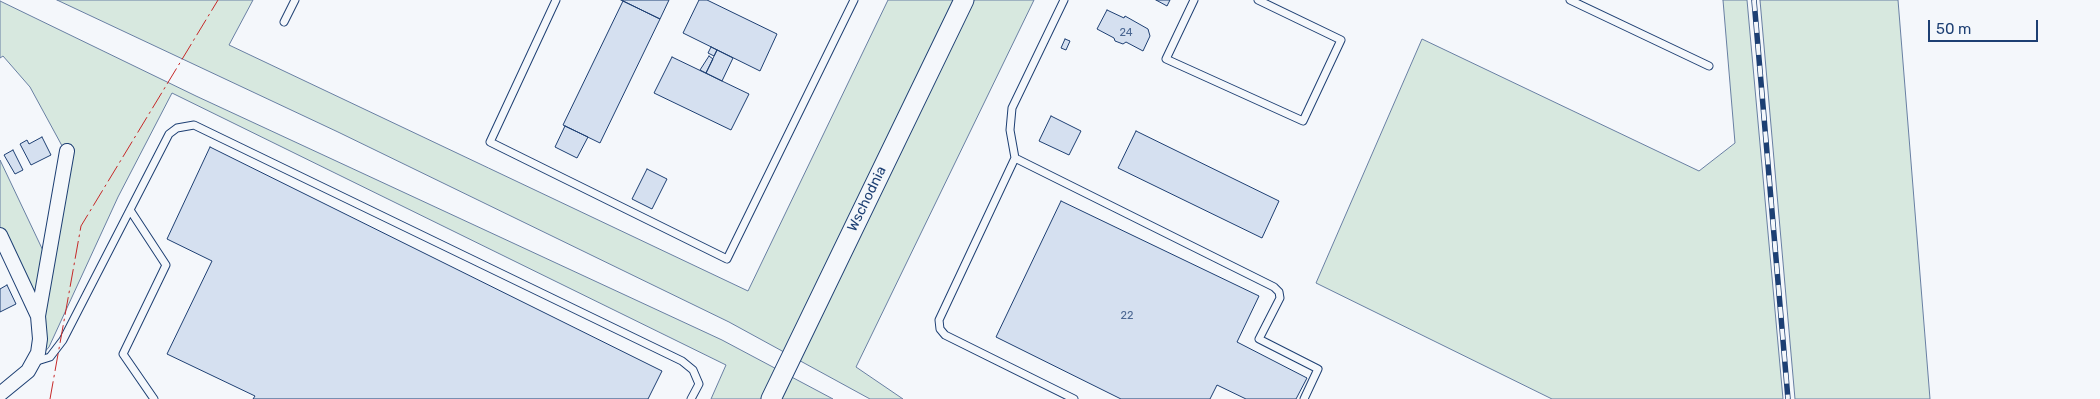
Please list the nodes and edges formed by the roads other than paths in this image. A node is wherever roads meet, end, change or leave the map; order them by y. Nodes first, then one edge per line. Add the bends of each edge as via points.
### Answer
1 (295, 0) edge
2 (556, 0) edge
3 (854, 0) edge
4 (964, 0) edge
5 (1064, 0) edge
6 (1194, 0) edge
7 (1258, 0) edge
8 (1570, 0) edge
9 (284, 22) dead end
10 (1709, 66) dead end
11 (67, 151) dead end
12 (1015, 158) junction
13 (130, 210) junction
14 (0, 235) edge
15 (38, 316) junction
16 (31, 366) junction
17 (0, 394) edge
18 (154, 399) edge
19 (691, 399) edge
20 (771, 399) edge
21 (1074, 399) edge
22 (1304, 399) edge

1 - 9 lane
2 - 3 lane via 490,142 728,259
4 - 20 street, Wschodnia
5 - 12 lane via 1012,108 1010,130
6 - 7 lane via 1166,58 1303,121 1341,40
8 - 10 lane
11 - 15 street
12 - 21 lane via 939,320 940,330
12 - 22 lane via 1274,287 1280,298 1259,339 1318,370
13 - 16 lane via 57,349
13 - 18 lane via 166,265 123,354
13 - 19 lane via 169,134 176,128 194,125 682,361 693,370 699,384
14 - 15 street
15 - 16 street via 38,353
16 - 17 street

